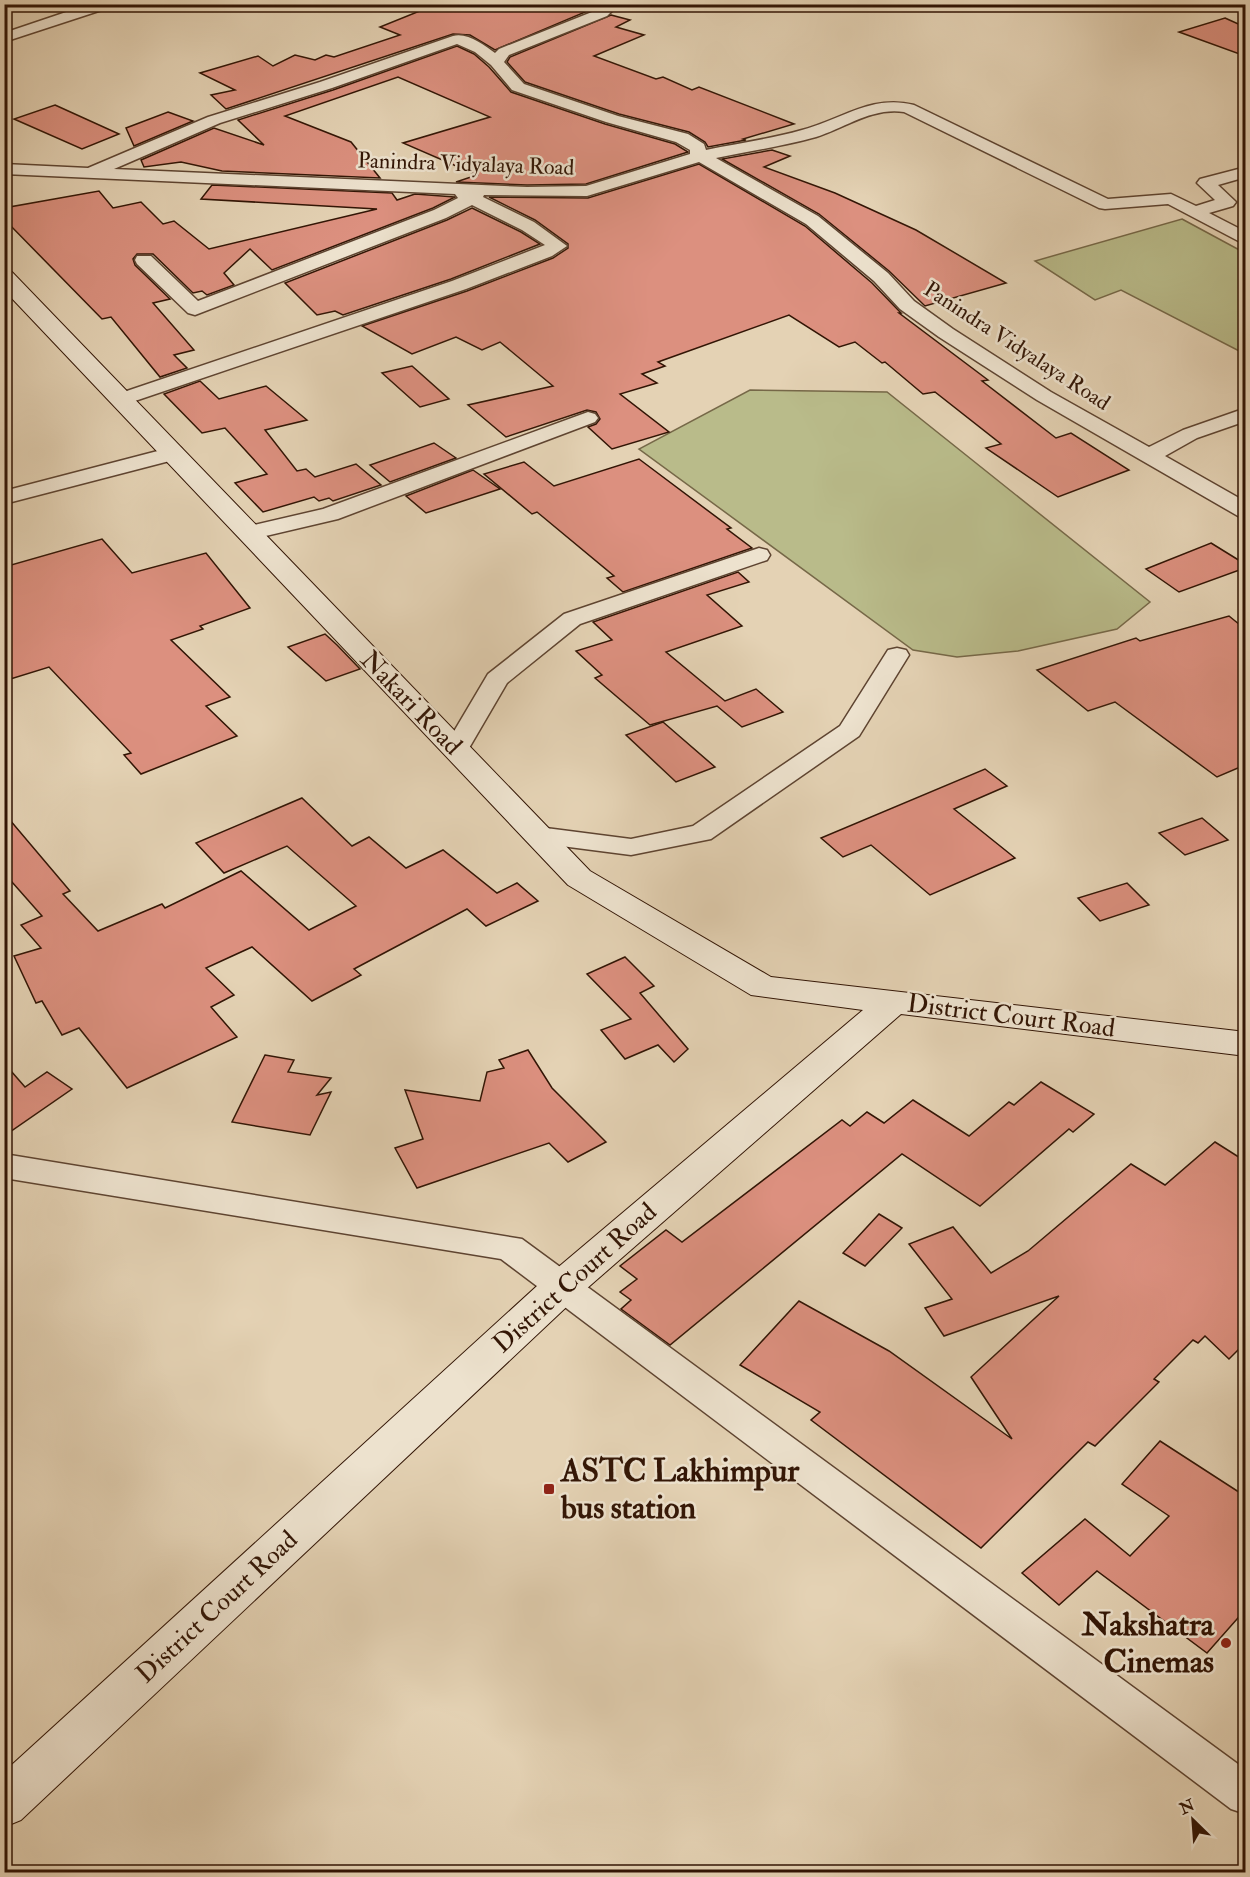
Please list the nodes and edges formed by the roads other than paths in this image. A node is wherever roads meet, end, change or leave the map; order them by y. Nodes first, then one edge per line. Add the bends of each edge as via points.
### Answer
1 (106, 4) edge
2 (612, 4) edge
3 (4, 38) edge
4 (496, 62) junction
5 (701, 156) junction
6 (4, 169) edge
7 (92, 172) junction
8 (1245, 172) edge
9 (476, 194) junction
10 (1193, 212) junction
11 (1245, 240) edge
12 (144, 260) dead end
13 (4, 277) edge
14 (122, 399) junction
15 (1245, 414) edge
16 (588, 418) dead end
17 (173, 453) junction
18 (1148, 456) junction
19 (4, 498) edge
20 (1245, 511) edge
21 (249, 533) junction
22 (759, 555) dead end
23 (897, 655) dead end
24 (456, 750) junction
25 (538, 836) junction
26 (894, 1002) junction
27 (1245, 1044) edge
28 (4, 1166) edge
29 (563, 1286) junction
30 (1245, 1795) edge
31 (4, 1804) edge

1 - 3 street
2 - 4 street via 602,13 504,52
4 - 5 street via 518,87 682,138 698,148
4 - 7 street via 458,39 213,120
5 - 9 street, Panindra Vidyalaya Road via 587,191
5 - 10 street via 813,132 895,104 1105,204 1171,199
5 - 18 street, Panindra Vidyalaya Road via 812,220 881,277 907,305 946,333
6 - 7 street, Panindra Vidyalaya Road
7 - 9 street, Panindra Vidyalaya Road via 453,189
8 - 10 street via 1206,183 1227,202
9 - 12 street via 379,239 195,309
9 - 14 street via 558,246 459,285
10 - 11 street
13 - 14 street, Nakari Road
14 - 17 street, Nakari Road
15 - 18 street via 1190,434
16 - 21 street via 330,514
17 - 19 street
17 - 21 street, Nakari Road
18 - 20 street, Panindra Vidyalaya Road
21 - 24 street, Nakari Road
22 - 24 street via 572,619 497,679
23 - 25 street via 850,731 701,833 631,848
24 - 25 street, Nakari Road
25 - 26 street, Nakari Road via 579,878 763,987
26 - 27 street, District Court Road
26 - 29 street, District Court Road
28 - 29 street via 510,1248
29 - 30 street
29 - 31 street, District Court Road

